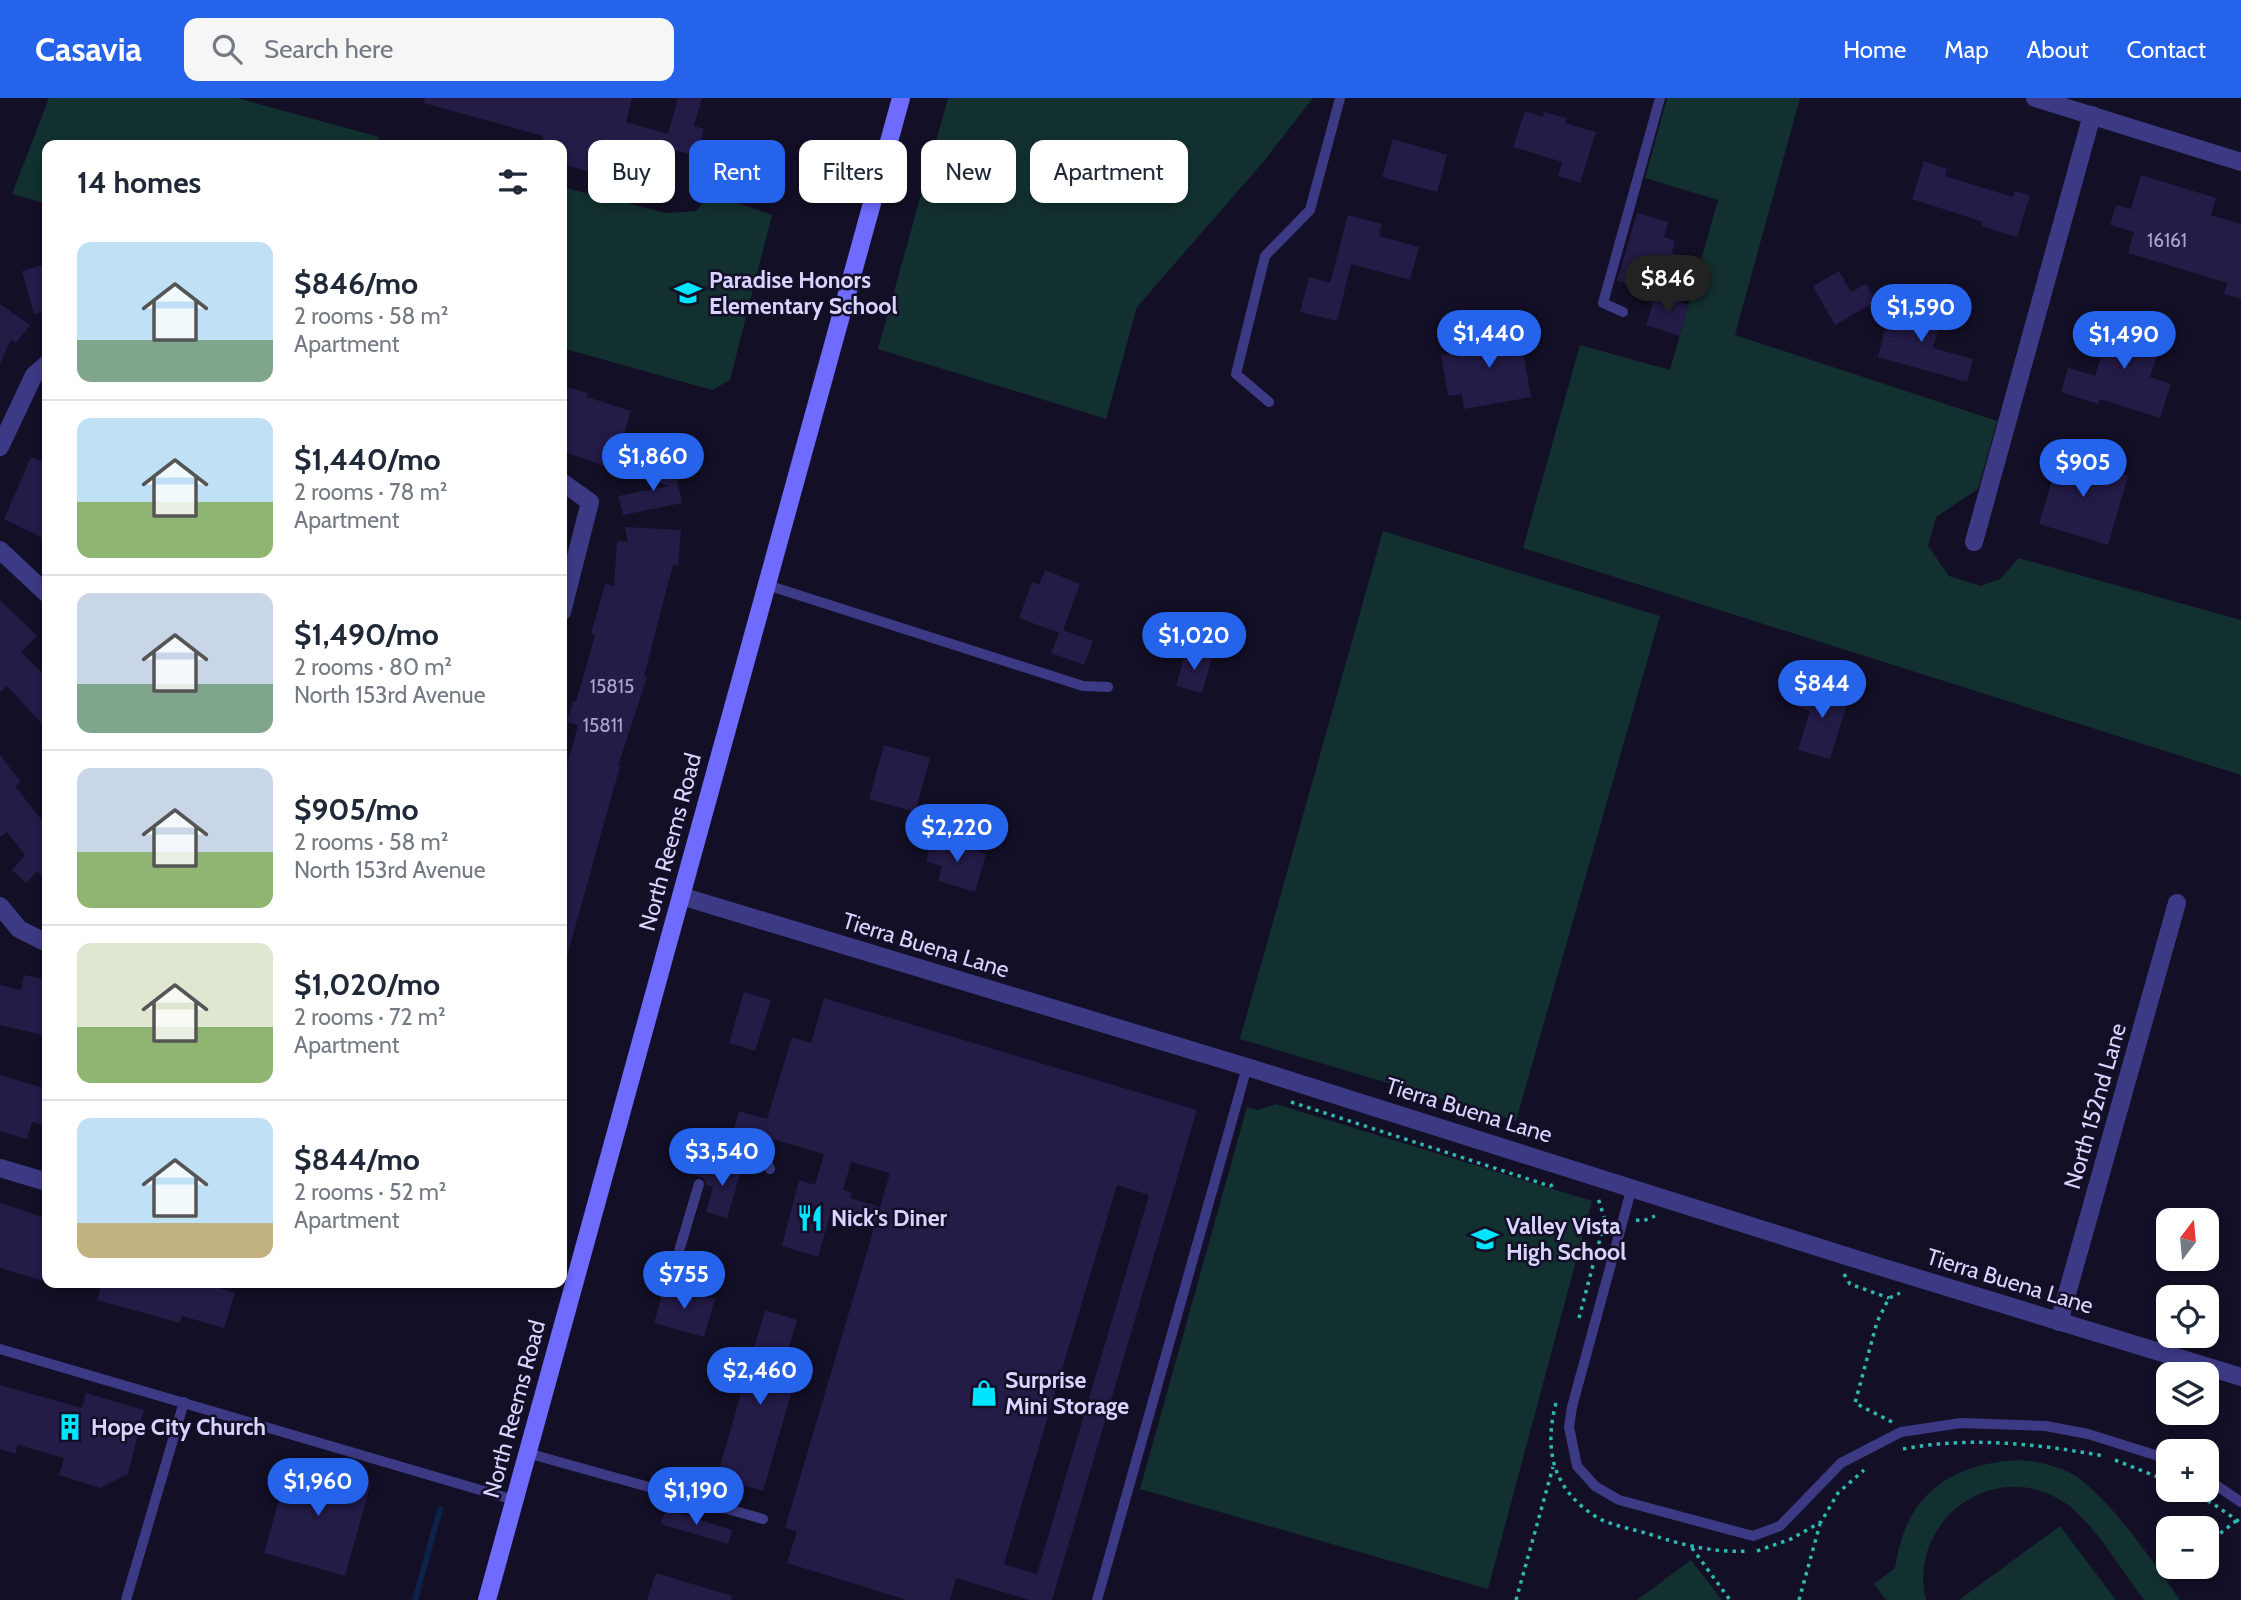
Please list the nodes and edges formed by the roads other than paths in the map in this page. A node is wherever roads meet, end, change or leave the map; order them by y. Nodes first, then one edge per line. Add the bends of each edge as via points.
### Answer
1 (901, 98) edge
2 (1340, 98) edge
3 (1660, 98) edge
4 (2035, 98) edge
5 (2092, 116) junction
6 (2241, 162) edge
7 (1623, 312) dead end
8 (42, 369) edge
9 (1269, 402) dead end
10 (0, 447) edge
11 (567, 486) edge
12 (1974, 542) dead end
13 (0, 550) edge
14 (767, 584) junction
15 (42, 589) edge
16 (567, 592) edge
17 (1108, 687) dead end
18 (681, 896) junction
19 (2177, 903) dead end
20 (0, 906) edge
21 (42, 940) edge
22 (1247, 1067) junction
23 (704, 1167) dead end
24 (0, 1168) edge
25 (770, 1169) dead end
26 (42, 1181) edge
27 (699, 1184) dead end
28 (1632, 1187) junction
29 (679, 1251) dead end
30 (2059, 1322) junction
31 (0, 1349) edge
32 (2241, 1377) edge
33 (184, 1402) junction
34 (527, 1453) junction
35 (2156, 1455) edge
36 (2219, 1487) edge
37 (514, 1500) junction
38 (2241, 1502) edge
39 (763, 1519) dead end
40 (126, 1600) edge
41 (487, 1600) edge
42 (1097, 1600) edge

1 - 14 main road, North Reems Road
2 - 9 lane via 1310,209 1265,256 1236,374
3 - 7 lane via 1603,303
4 - 5 street
5 - 6 street
5 - 12 street
8 - 10 street via 34,375
11 - 16 street via 590,502
13 - 15 street
14 - 17 lane via 1083,686
14 - 18 main road, North Reems Road
18 - 22 street, Tierra Buena Lane
18 - 34 main road, North Reems Road
19 - 30 street, North 152nd Lane
20 - 21 street via 19,929
22 - 28 street, Tierra Buena Lane
22 - 42 lane
23 - 25 lane via 719,1141 732,1141 764,1152
24 - 26 street
27 - 29 lane
28 - 30 street, Tierra Buena Lane
28 - 35 lane via 1569,1427 1577,1466 1595,1486 1619,1500 1753,1536 1780,1527 1842,1463 1897,1434 1961,1423 2046,1426
30 - 32 street, Tierra Buena Lane
31 - 33 lane
33 - 37 lane
33 - 40 lane
34 - 37 main road, North Reems Road
34 - 39 lane
36 - 38 lane
37 - 41 main road, North Reems Road

